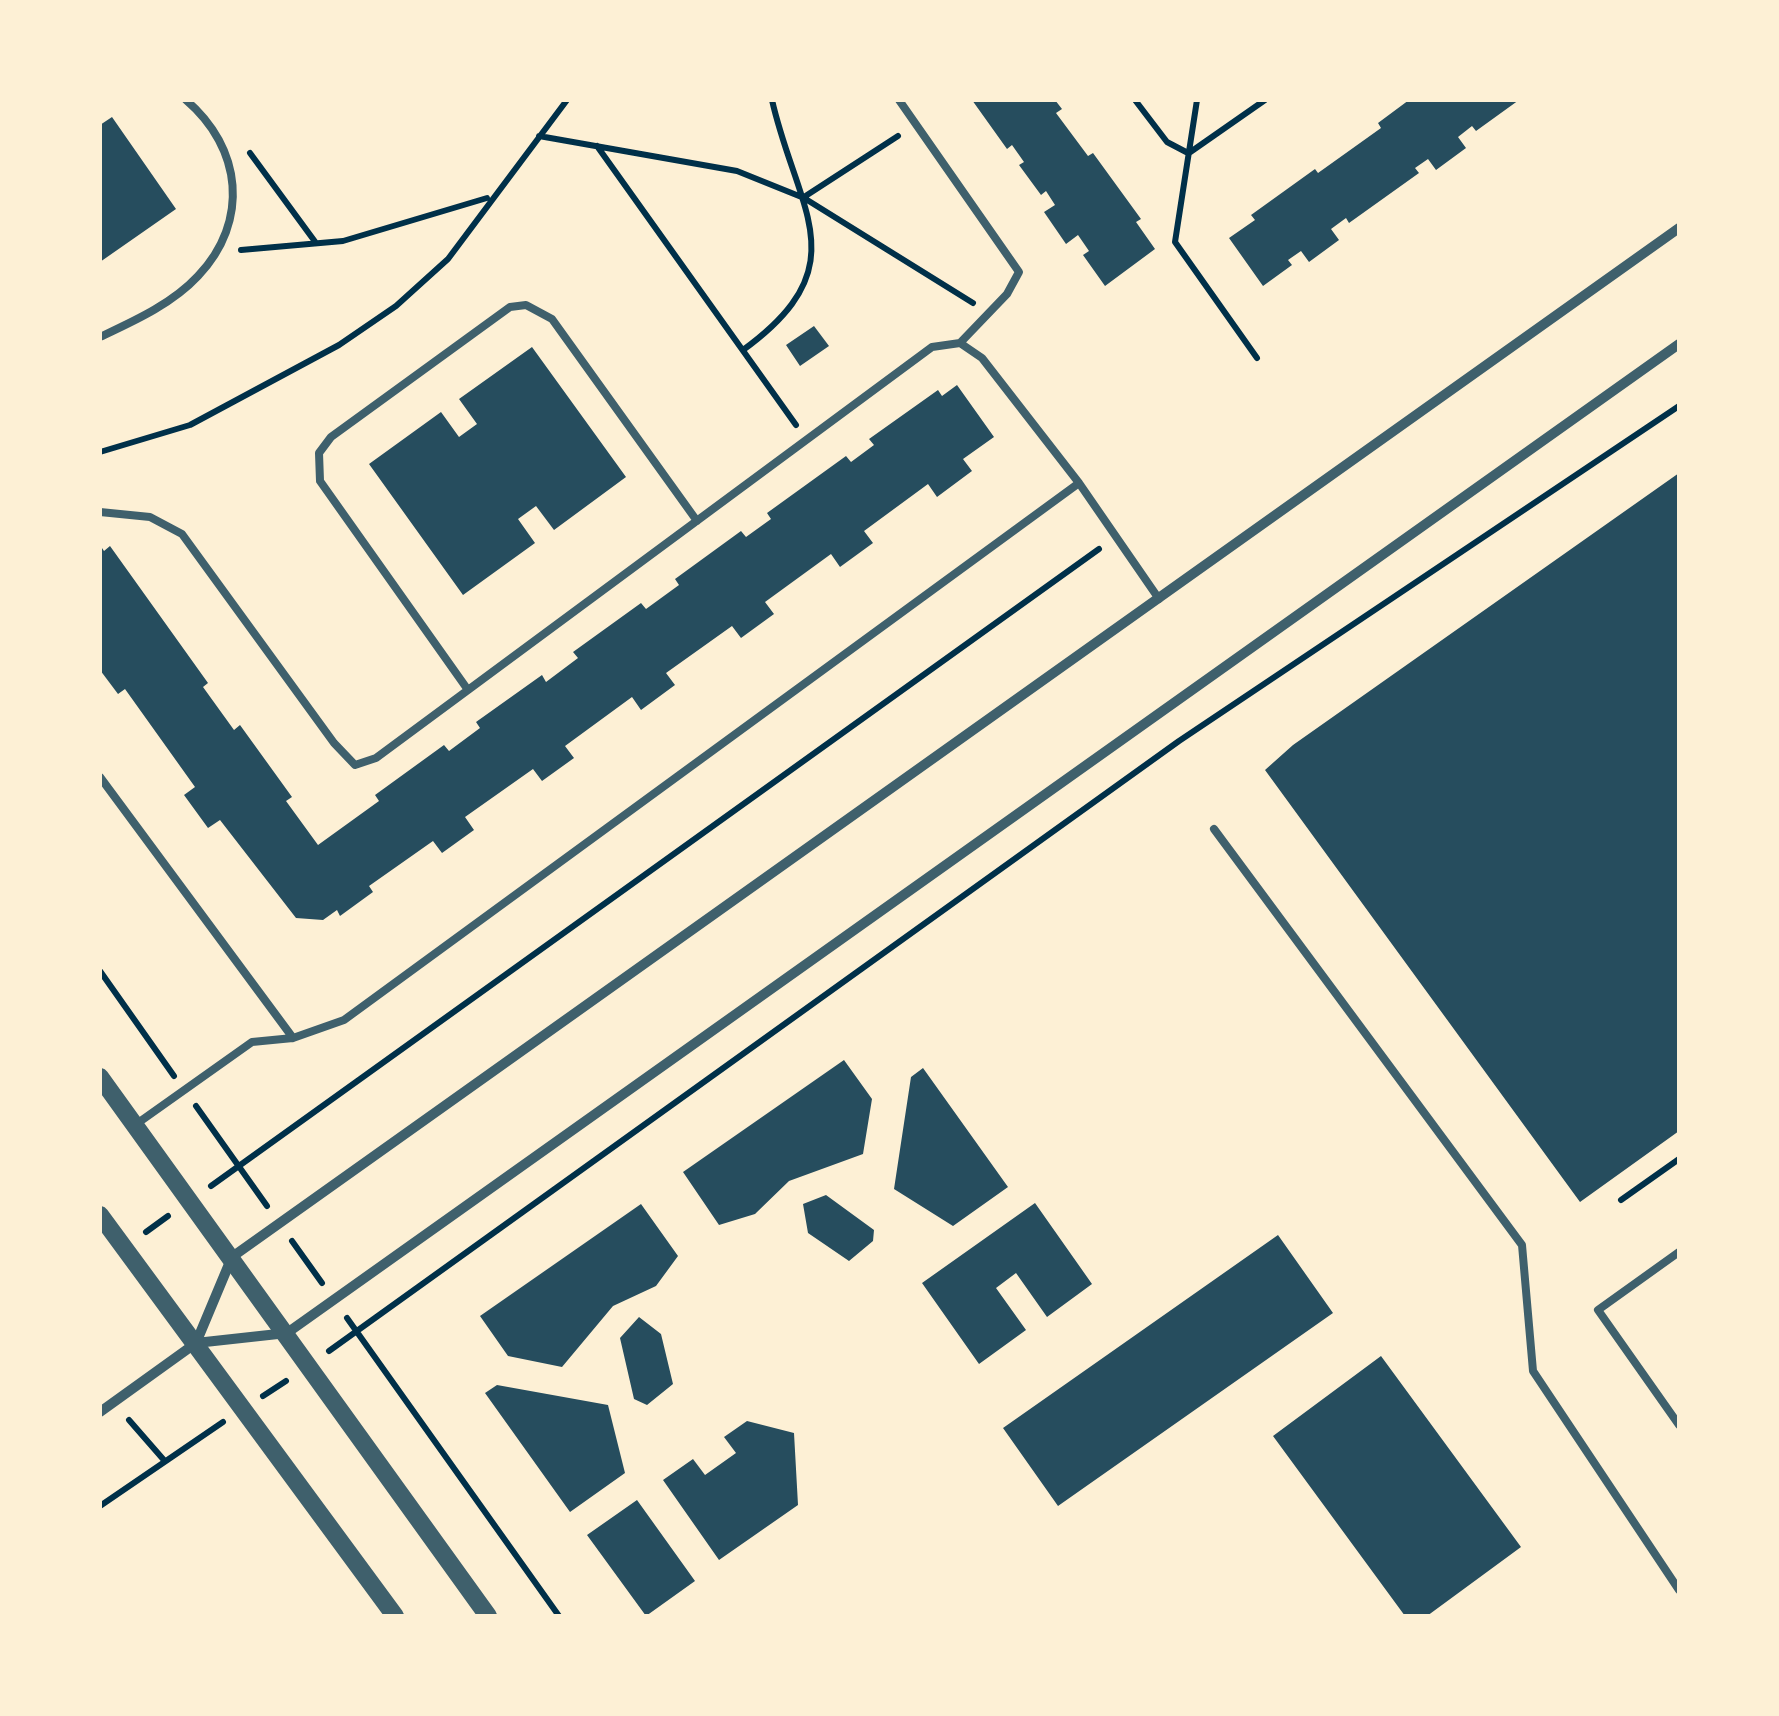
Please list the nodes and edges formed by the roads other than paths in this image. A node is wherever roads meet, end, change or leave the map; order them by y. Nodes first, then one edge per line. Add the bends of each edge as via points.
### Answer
1 (186, 100) edge
2 (899, 100) edge
3 (1679, 228) edge
4 (100, 337) edge
5 (960, 342) junction
6 (1679, 344) edge
7 (1079, 483) junction
8 (100, 512) edge
9 (697, 521) junction
10 (1158, 599) junction
11 (468, 690) junction
12 (100, 777) edge
13 (1214, 829) dead end
14 (293, 1038) junction
15 (100, 1076) edge
16 (136, 1125) junction
17 (100, 1215) edge
18 (1675, 1255) edge
19 (232, 1257) junction
20 (1679, 1268) edge
21 (287, 1333) junction
22 (196, 1343) junction
23 (100, 1412) edge
24 (1679, 1424) edge
25 (1679, 1590) edge
26 (394, 1616) edge
27 (488, 1616) edge

1 - 4 lane via 229,154 234,197 220,250 196,278
2 - 5 lane via 1019,272
3 - 10 street
5 - 7 lane via 982,358
5 - 9 lane via 932,347
6 - 21 street
7 - 10 lane
7 - 14 lane via 344,1020
8 - 11 lane via 150,516 182,534 355,765 376,758
9 - 11 lane
9 - 11 lane via 552,318 526,305 510,307 330,436 319,453 320,481
10 - 19 street
12 - 14 lane
13 - 25 lane via 1522,1246 1532,1371
14 - 16 lane via 252,1042
15 - 16 street
16 - 19 street
17 - 22 street
18 - 20 lane
18 - 24 lane via 1598,1310
19 - 21 street
19 - 22 street
21 - 22 street
21 - 27 street
22 - 23 street
22 - 26 street

